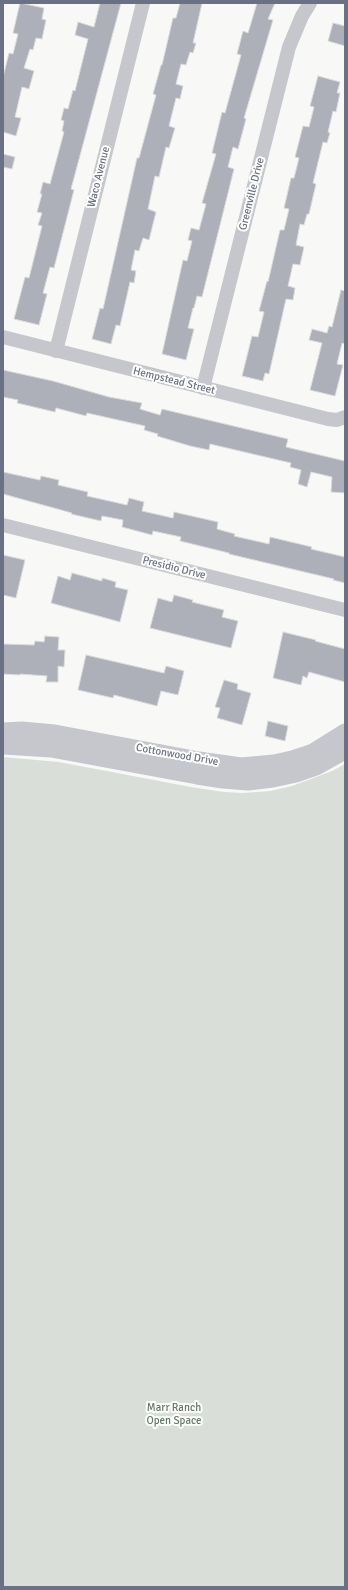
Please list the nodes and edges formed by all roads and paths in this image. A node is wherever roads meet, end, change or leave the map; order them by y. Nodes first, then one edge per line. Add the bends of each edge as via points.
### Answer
1 (143, 3) edge
2 (310, 3) edge
3 (3, 338) edge
4 (56, 351) junction
5 (203, 388) junction
6 (345, 417) edge
7 (3, 526) edge
8 (345, 610) edge
9 (3, 731) edge
10 (345, 732) edge
11 (3, 746) edge
12 (345, 751) edge

1 - 4 street, Waco Avenue
2 - 5 street, Greenville Drive via 289,47
3 - 4 street, Hempstead Street
4 - 5 street, Hempstead Street
5 - 6 street, Hempstead Street via 328,419 337,420
7 - 8 street, Presidio Drive
9 - 10 street, Cottonwood Drive via 55,733 242,766 292,759 313,752
11 - 12 street, Cottonwood Drive via 51,749 223,780 248,782 273,780 296,774 316,767

